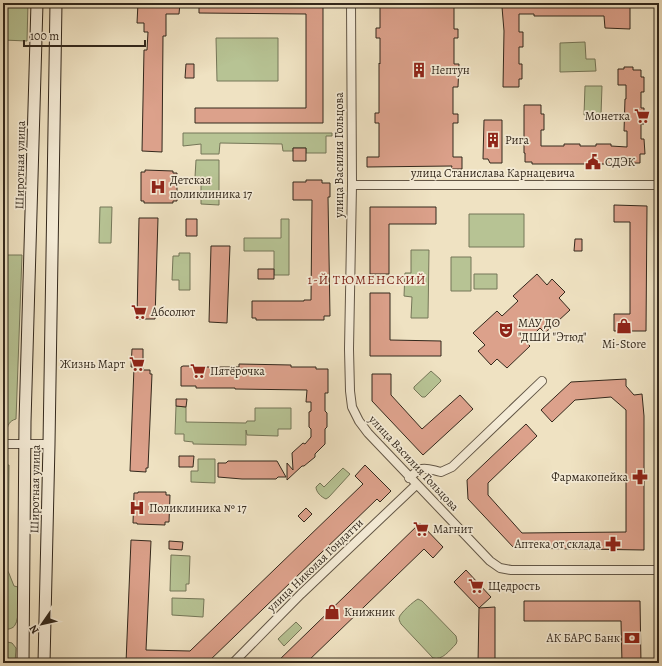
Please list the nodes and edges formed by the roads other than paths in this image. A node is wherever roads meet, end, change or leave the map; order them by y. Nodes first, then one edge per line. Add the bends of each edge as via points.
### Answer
1 (37, 3) edge
2 (56, 3) edge
3 (351, 3) edge
4 (352, 185) junction
5 (659, 185) edge
6 (542, 381) dead end
7 (3, 444) edge
8 (25, 444) junction
9 (49, 444) junction
10 (409, 478) junction
11 (416, 485) junction
12 (659, 570) edge
13 (23, 663) edge
14 (44, 663) edge
15 (233, 663) edge

1 - 8 main road, Широтная улица
2 - 9 main road, Широтная улица
3 - 4 street, улица Василия Гольцова
4 - 5 street, улица Станислава Карнацевича
4 - 10 street, улица Василия Гольцова via 349,349 351,399 355,414 363,428
6 - 10 street via 452,468 441,472 426,468 418,469
7 - 8 street
8 - 9 street
8 - 13 main road, Широтная улица
9 - 14 main road, Широтная улица
10 - 11 street, улица Василия Гольцова
11 - 12 street, улица Василия Гольцова via 490,561 500,568
11 - 15 street, улица Николая Гондатти via 301,594

